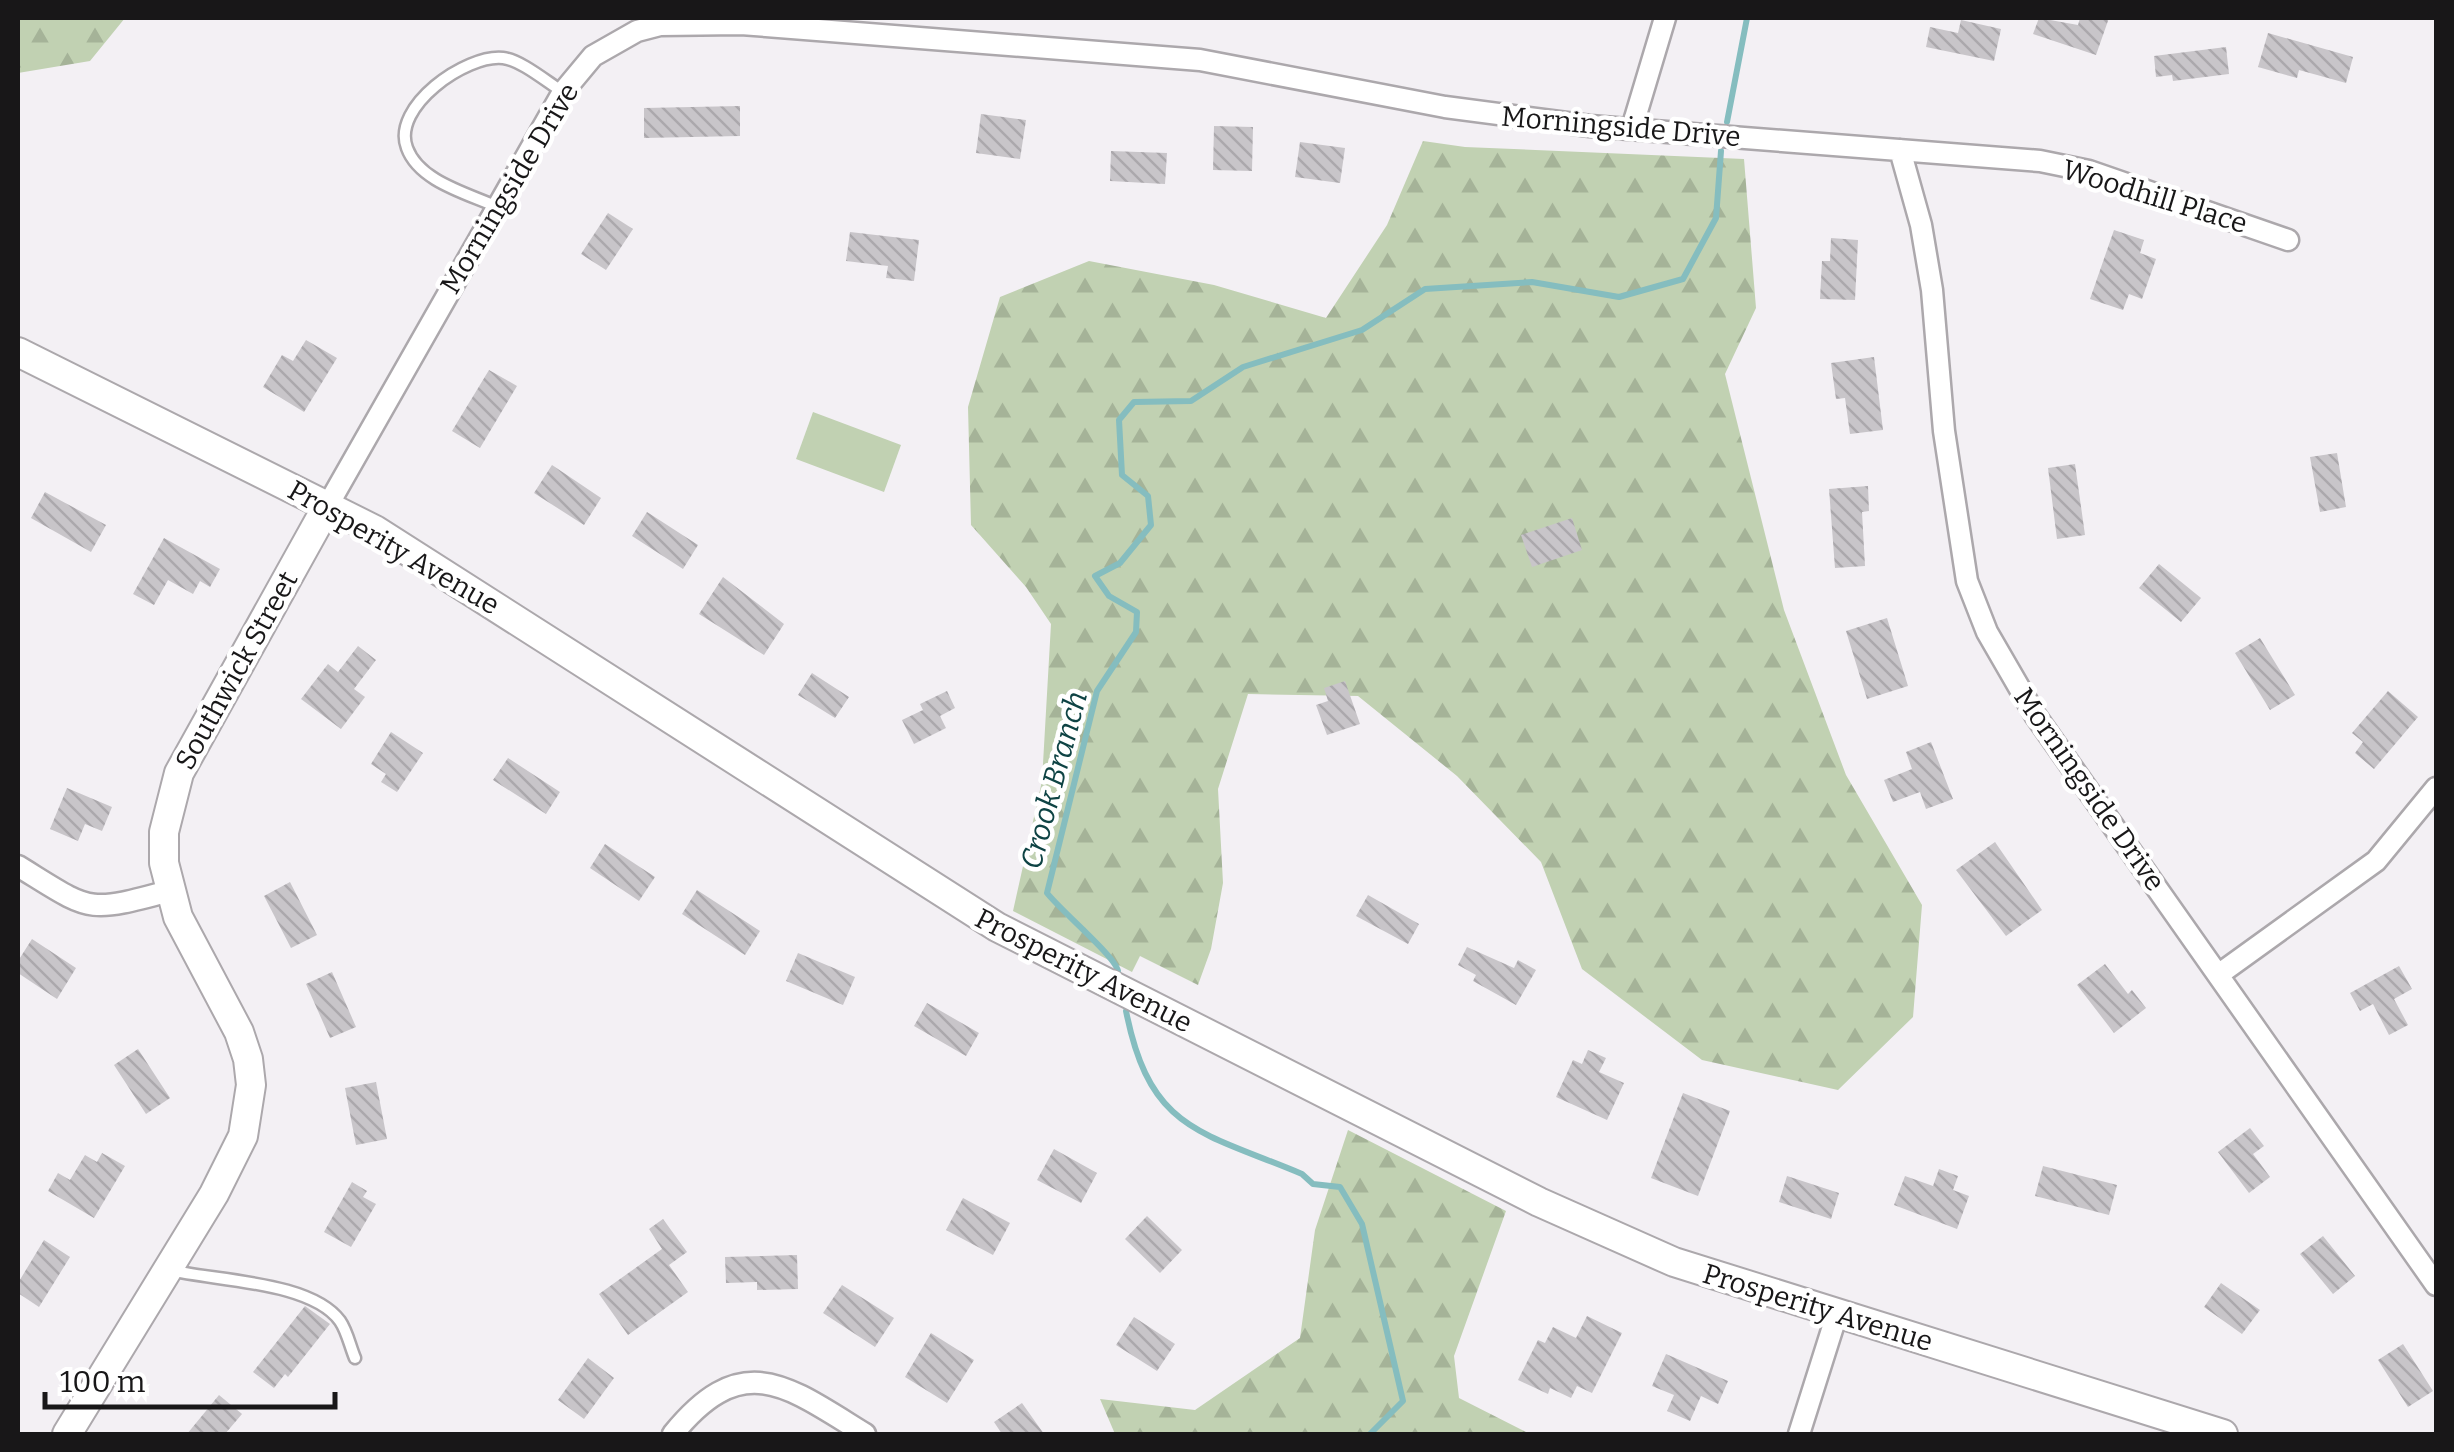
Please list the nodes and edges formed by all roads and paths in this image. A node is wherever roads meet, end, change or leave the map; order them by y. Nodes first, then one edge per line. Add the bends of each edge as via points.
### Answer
1 (1665, 18) edge
2 (794, 22) edge
3 (564, 92) junction
4 (1632, 128) junction
5 (1900, 150) junction
6 (496, 206) junction
7 (2288, 240) dead end
8 (18, 352) edge
9 (328, 504) junction
10 (2436, 788) edge
11 (18, 866) edge
12 (169, 890) junction
13 (2218, 976) junction
14 (169, 1270) junction
15 (2436, 1285) edge
16 (1837, 1314) junction
17 (355, 1358) dead end
18 (67, 1434) edge
19 (673, 1434) edge
20 (865, 1434) edge
21 (1799, 1434) edge
22 (2223, 1434) edge

1 - 4 street
2 - 3 street, Morningside Drive via 637,30 594,56
2 - 4 street, Morningside Drive via 1200,60 1445,108
3 - 6 street, Morningside Drive
3 - 6 lane via 506,58 480,60 434,84 405,124 406,146 423,172
4 - 5 street, Morningside Drive
5 - 7 street, Woodhill Place via 2089,170
5 - 13 street, Morningside Drive via 1924,241 1957,526 1974,598 2035,714
6 - 9 street, Morningside Drive
8 - 9 main road, Prosperity Avenue
9 - 12 main road, Southwick Street via 179,773 164,832
9 - 16 main road, Prosperity Avenue via 996,927 1616,1240
10 - 13 street via 2376,862
11 - 12 street via 92,907
12 - 14 main road, Southwick Street via 238,1032 251,1087 232,1163
13 - 15 street, Morningside Drive
14 - 17 lane via 316,1302 339,1320
14 - 18 main road, Southwick Street
16 - 21 street
16 - 22 main road, Prosperity Avenue
19 - 20 street via 712,1394 754,1382 795,1392

